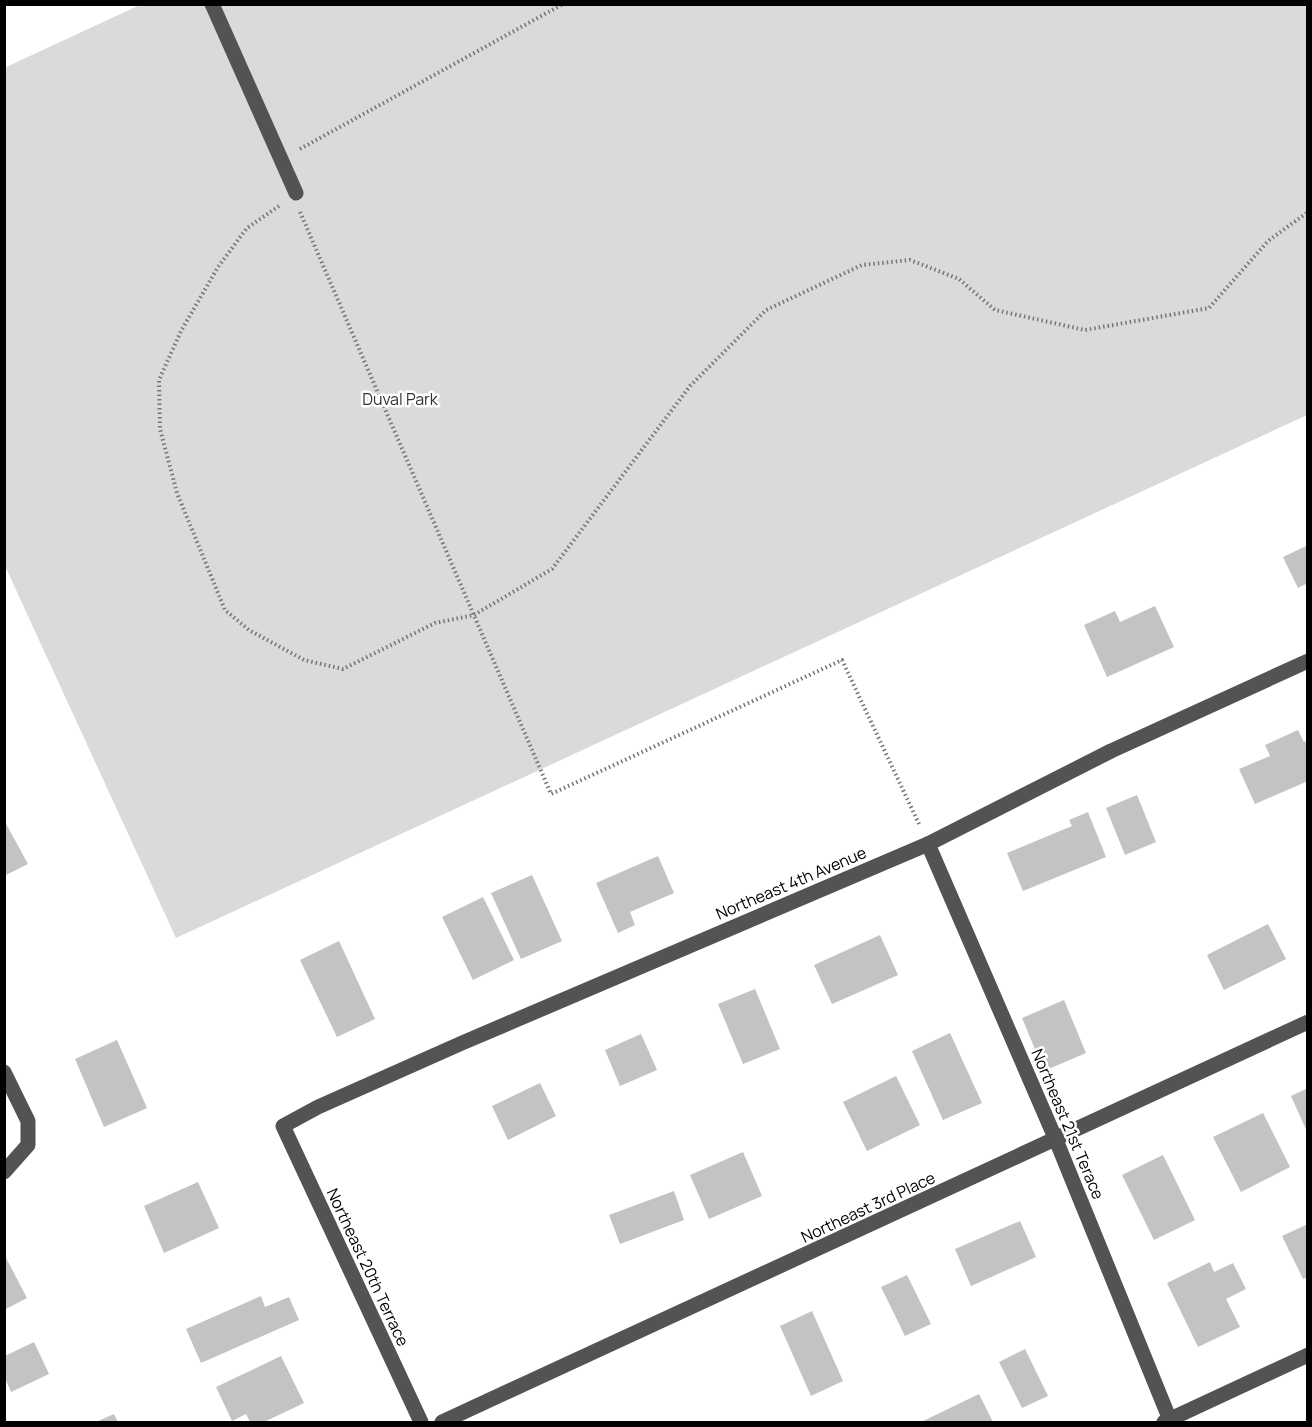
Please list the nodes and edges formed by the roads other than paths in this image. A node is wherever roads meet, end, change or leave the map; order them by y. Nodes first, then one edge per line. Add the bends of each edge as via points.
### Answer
1 (212, 4) edge
2 (296, 193) road end
3 (1308, 661) edge
4 (928, 844) junction
5 (1308, 1022) edge
6 (4, 1072) edge
7 (283, 1126) joint
8 (1056, 1140) junction
9 (4, 1172) edge
10 (1308, 1355) edge
11 (1167, 1421) edge
12 (421, 1422) edge
13 (442, 1422) edge

1 - 2 street
3 - 4 street, Northeast 4th Avenue via 1111,752
4 - 7 street, Northeast 4th Avenue via 452,1047
4 - 8 street, Northeast 21st Terace
5 - 8 street, Northeast 3rd Place
6 - 9 street via 28,1121 28,1145
7 - 12 street, Northeast 20th Terrace
8 - 11 street, Northeast 21st Terace
8 - 13 street, Northeast 3rd Place
10 - 11 street

